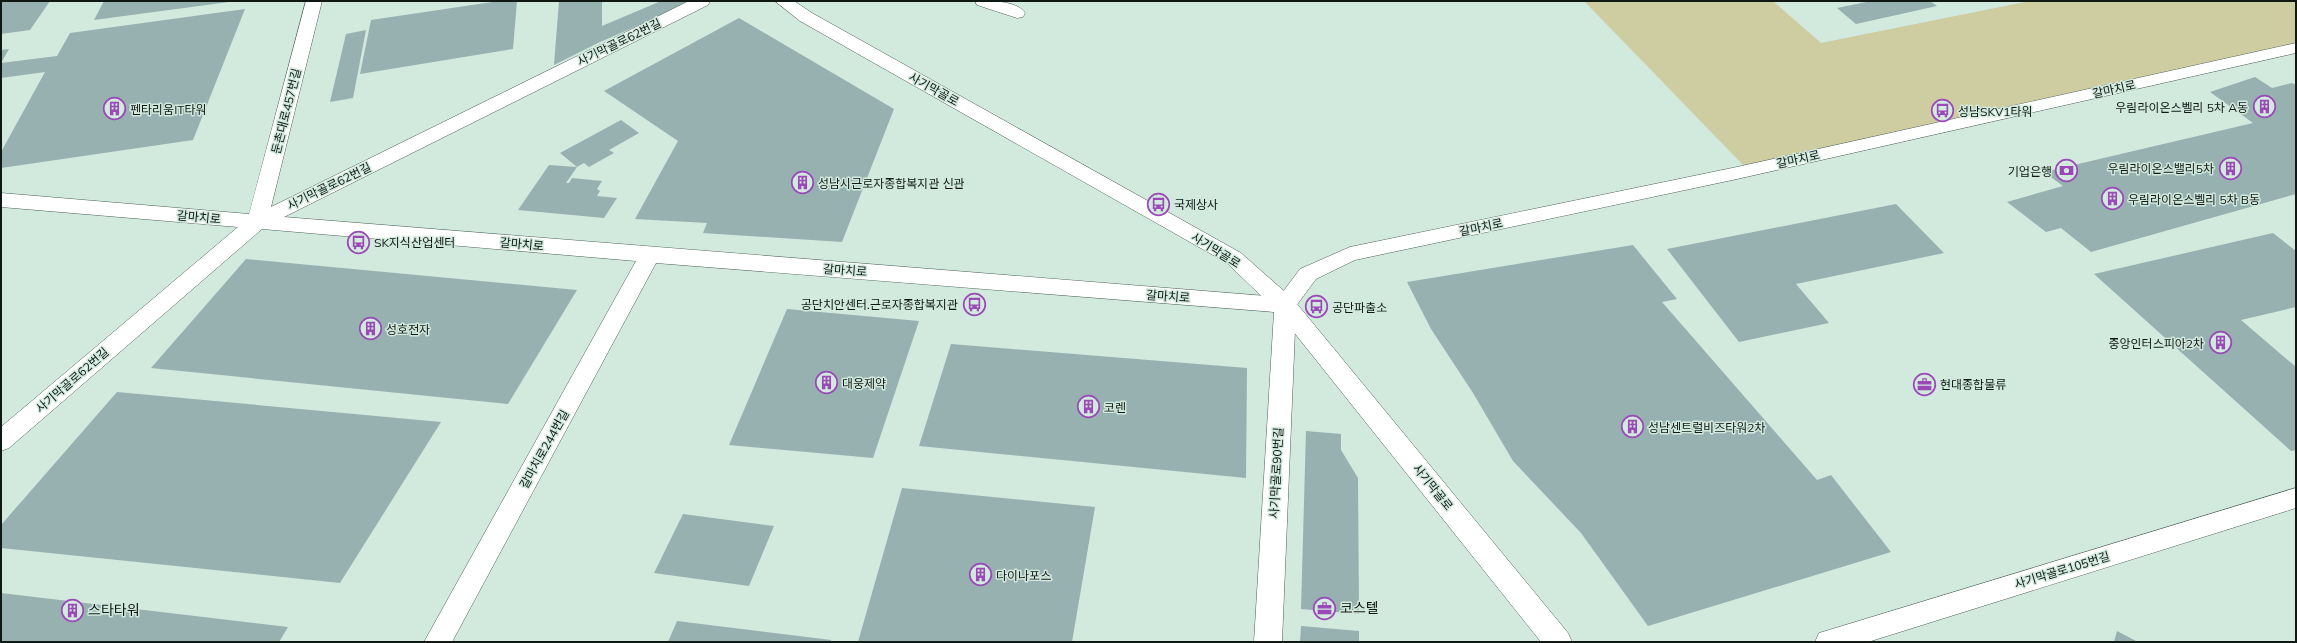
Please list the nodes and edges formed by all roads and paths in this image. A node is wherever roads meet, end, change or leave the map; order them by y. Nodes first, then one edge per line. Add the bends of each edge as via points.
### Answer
1 (314, 1) edge
2 (702, 1) edge
3 (784, 1) edge
4 (983, 1) edge
5 (1017, 13) dead end
6 (2296, 48) edge
7 (1, 200) edge
8 (258, 222) junction
9 (650, 255) junction
10 (1285, 305) junction
11 (1, 441) edge
12 (2293, 502) edge
13 (438, 642) edge
14 (1268, 642) edge
15 (1558, 642) edge
16 (1829, 642) edge

1 - 8 street, 둔촌대로457번길
2 - 8 street, 사기막골로62번길
3 - 10 street, 사기막골로 via 806,17 1234,258
4 - 5 street
6 - 10 street, 갈마치로 via 1737,173 1350,254 1308,274
7 - 8 street, 갈마치로
8 - 9 street, 갈마치로
8 - 11 street, 사기막골로62번길
9 - 10 street, 갈마치로
9 - 13 street, 갈마치로244번길
10 - 14 street, 사기막골로90번길
10 - 15 street, 사기막골로
12 - 16 street, 사기막골로105번길

